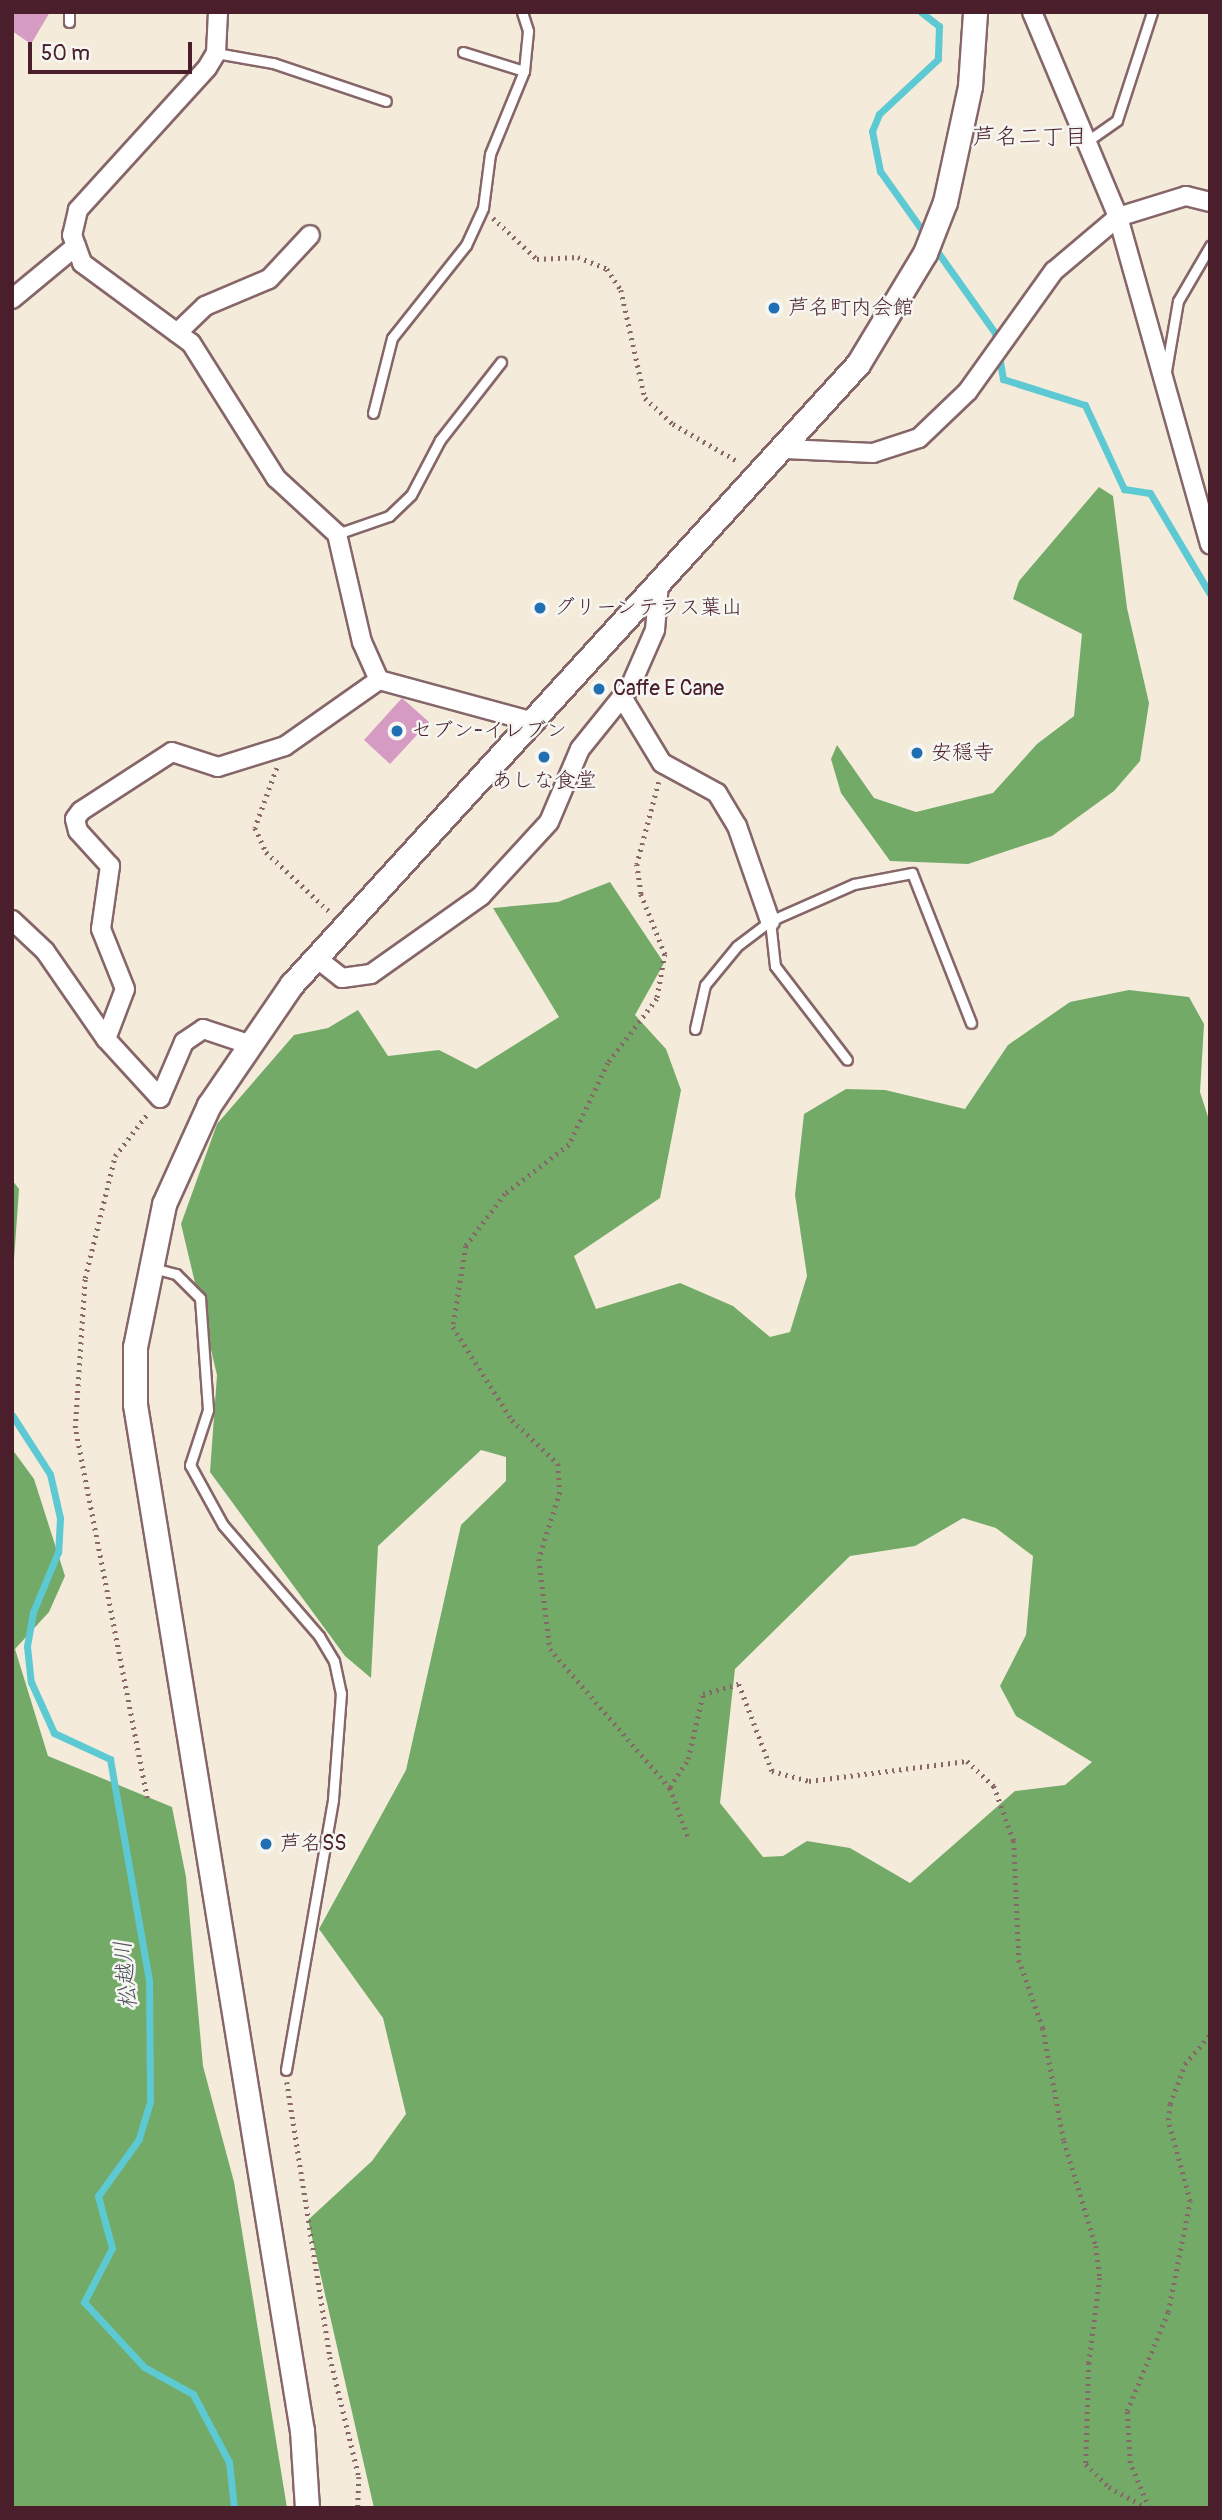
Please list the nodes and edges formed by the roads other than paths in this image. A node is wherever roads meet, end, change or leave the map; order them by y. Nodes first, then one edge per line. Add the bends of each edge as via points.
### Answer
1 (218, 12) edge
2 (522, 12) edge
3 (975, 12) edge
4 (1032, 12) edge
5 (1152, 12) edge
6 (463, 52) dead end
7 (216, 54) junction
8 (524, 71) junction
9 (386, 101) dead end
10 (1085, 142) junction
11 (1210, 202) edge
12 (1118, 216) junction
13 (310, 235) dead end
14 (76, 246) junction
15 (1210, 246) edge
16 (12, 299) edge
17 (177, 333) junction
18 (500, 362) dead end
19 (1166, 377) junction
20 (373, 413) dead end
21 (785, 450) junction
22 (337, 534) junction
23 (1210, 544) edge
24 (659, 583) junction
25 (379, 680) junction
26 (622, 697) junction
27 (530, 721) junction
28 (12, 920) edge
29 (770, 921) junction
30 (316, 957) junction
31 (971, 1023) dead end
32 (695, 1029) dead end
33 (106, 1039) junction
34 (245, 1043) junction
35 (847, 1060) dead end
36 (148, 1266) junction
37 (286, 2070) road end
38 (307, 2508) edge

1 - 7 street
2 - 8 lane via 528,31
3 - 21 street via 960,150 925,253 858,364
4 - 10 street
5 - 10 lane via 1117,120
6 - 8 lane
7 - 9 lane via 273,62
7 - 14 street via 78,210
8 - 20 lane via 490,154 483,208 467,245 392,338
10 - 12 street
11 - 12 street via 1186,196
12 - 19 street
12 - 21 street via 1054,271 968,391 919,438 873,453
13 - 17 street via 269,279 205,306
14 - 16 street
14 - 17 street via 99,279
15 - 19 lane via 1178,302
17 - 22 street via 191,343 276,478
18 - 22 lane via 440,440 411,495 389,516
19 - 23 street via 1189,487
21 - 24 street
22 - 25 street via 362,642
24 - 26 street via 655,630
24 - 27 street
25 - 27 street
25 - 33 street via 285,746 218,767 172,752 149,761 75,819 110,866 101,929 125,989
26 - 29 street via 662,764 718,793 737,826
26 - 30 street via 580,749 549,822 481,896 371,974 342,978
27 - 30 street
28 - 33 street via 45,951
29 - 31 lane via 854,884 912,873
29 - 32 lane via 737,946 705,985
29 - 35 lane via 775,966
30 - 34 street
33 - 34 street via 160,1098 184,1042 203,1029
34 - 36 street via 185,1152
36 - 37 lane via 176,1274 200,1298 208,1410 190,1465 223,1524 319,1636 334,1661 341,1693 333,1800
36 - 38 street via 135,1347 135,1404 302,2431

